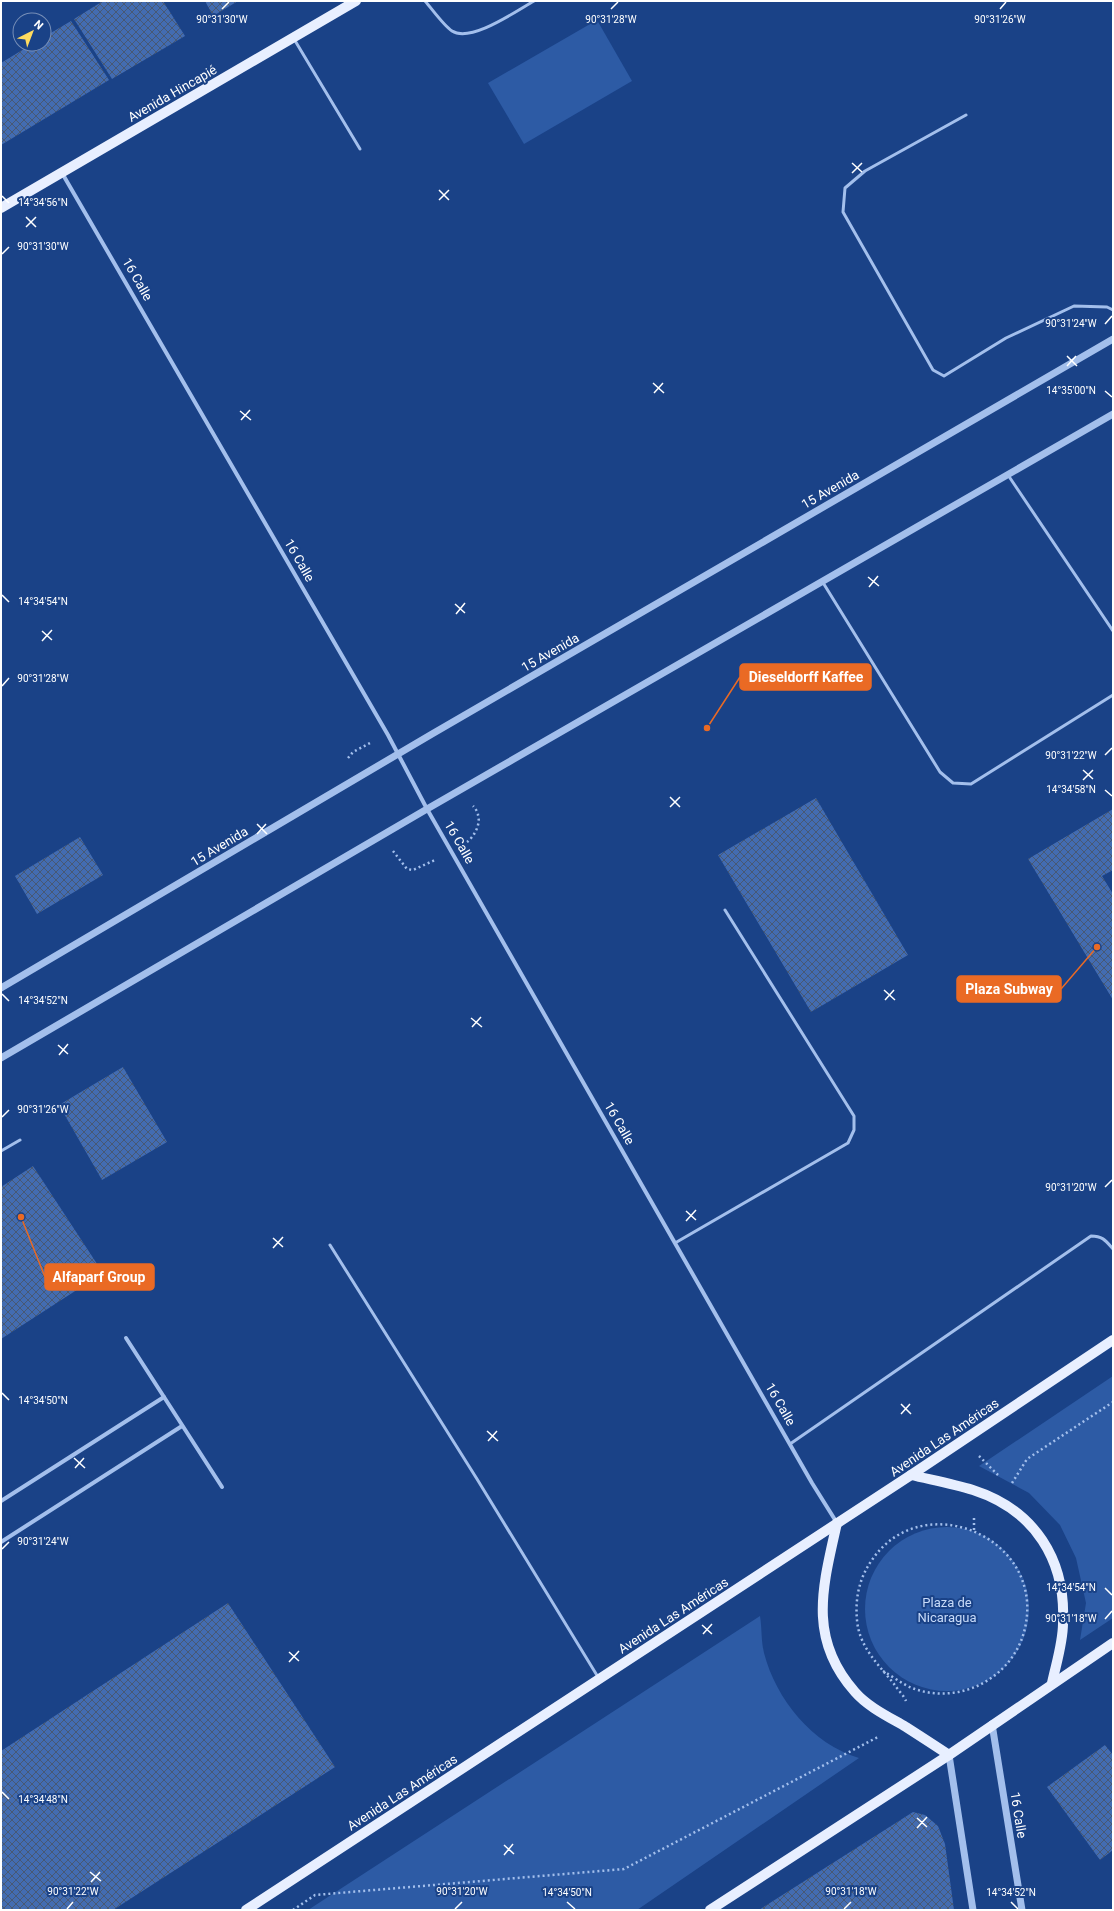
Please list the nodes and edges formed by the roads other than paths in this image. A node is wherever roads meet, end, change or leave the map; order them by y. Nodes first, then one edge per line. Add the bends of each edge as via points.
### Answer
1 (356, 1) edge
2 (425, 1) edge
3 (534, 1) edge
4 (293, 38) junction
5 (966, 115) dead end
6 (360, 149) dead end
7 (62, 172) junction
8 (1, 208) edge
9 (1113, 310) edge
10 (1113, 339) edge
11 (1113, 414) edge
12 (1007, 474) junction
13 (822, 581) junction
14 (1113, 631) edge
15 (1113, 695) edge
16 (399, 754) junction
17 (427, 809) junction
18 (725, 910) dead end
19 (1, 988) edge
20 (1, 1058) edge
21 (20, 1140) dead end
22 (1, 1151) edge
23 (675, 1242) junction
24 (330, 1245) dead end
25 (1113, 1249) edge
26 (126, 1338) dead end
27 (1113, 1340) edge
28 (164, 1397) junction
29 (182, 1426) junction
30 (790, 1444) junction
31 (911, 1474) junction
32 (222, 1487) dead end
33 (1, 1501) edge
34 (837, 1523) junction
35 (1, 1542) edge
36 (1113, 1643) edge
37 (599, 1679) junction
38 (1052, 1683) junction
39 (992, 1724) junction
40 (949, 1755) junction
41 (246, 1910) edge
42 (710, 1910) edge
43 (973, 1910) edge
44 (1022, 1910) edge

1 - 4 main road, Avenida Hincapié
2 - 3 lane via 451,31 462,35 475,33
4 - 6 lane
4 - 7 main road, Avenida Hincapié
5 - 9 lane via 865,171 846,188 843,212 933,370 944,376 1006,338 1074,306 1107,307
7 - 8 main road, Avenida Hincapié
7 - 16 street, 16 Calle
10 - 16 street, 15 Avenida
11 - 12 street
12 - 13 street
12 - 14 lane
13 - 15 lane via 940,772 953,783 970,784
13 - 17 street
16 - 17 street, 16 Calle
16 - 19 street, 15 Avenida
17 - 20 street
17 - 23 street, 16 Calle
18 - 23 lane via 854,1116 854,1130 848,1143
21 - 22 lane
23 - 30 street, 16 Calle
24 - 37 lane
25 - 30 lane via 1105,1239 1091,1236
26 - 28 street
27 - 31 main road, Avenida Las Américas
28 - 29 street
28 - 33 street
29 - 32 street
29 - 35 street
30 - 34 street, 16 Calle
31 - 34 main road, Avenida Las Américas
31 - 38 main road via 974,1490 1010,1507 1039,1534 1055,1562 1063,1593 1064,1625
34 - 37 main road, Avenida Las Américas
34 - 40 main road via 823,1583 822,1615 833,1661 856,1693
36 - 38 main road
37 - 41 main road, Avenida Las Américas
38 - 39 main road
39 - 40 main road
39 - 44 street, 16 Calle
40 - 42 main road
40 - 43 street

